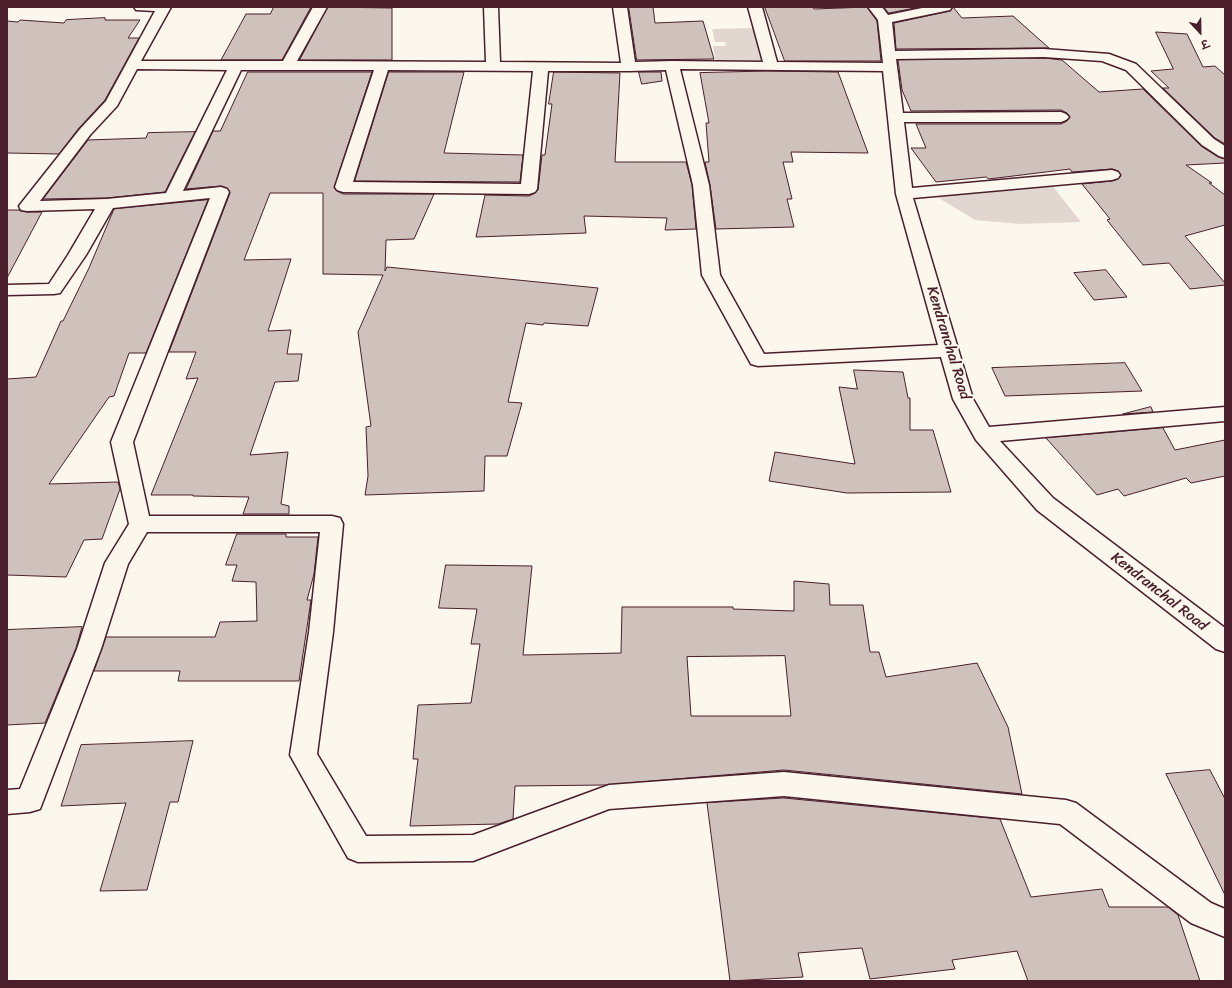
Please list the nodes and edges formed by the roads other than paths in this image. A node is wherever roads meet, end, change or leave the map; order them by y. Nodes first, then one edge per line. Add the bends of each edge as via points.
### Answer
1 (141, 7) edge
2 (320, 7) edge
3 (491, 7) edge
4 (620, 7) edge
5 (755, 7) edge
6 (946, 7) edge
7 (880, 14) edge
8 (889, 61) junction
9 (132, 65) junction
10 (672, 65) junction
11 (236, 66) junction
12 (287, 66) junction
13 (382, 66) junction
14 (492, 66) junction
15 (541, 66) junction
16 (629, 67) junction
17 (771, 67) junction
18 (1061, 117) dead end
19 (895, 118) junction
20 (1225, 153) edge
21 (1112, 175) dead end
22 (904, 194) junction
23 (172, 197) junction
24 (107, 204) junction
25 (7, 290) edge
26 (949, 351) junction
27 (1225, 414) edge
28 (983, 435) junction
29 (140, 524) junction
30 (1225, 642) edge
31 (7, 802) edge
32 (1225, 923) edge

1 - 9 street via 164,7
2 - 12 street
3 - 14 street
4 - 16 street
5 - 17 street
6 - 7 street
7 - 8 street, Kendranchal Road
8 - 17 street
8 - 19 street, Kendranchal Road
8 - 20 street via 1044,53 1104,57 1131,67 1208,142
9 - 11 street
9 - 24 street via 112,103 85,132 27,206
10 - 16 street
10 - 17 street
10 - 26 street via 700,185 711,275 758,360
11 - 12 street
11 - 23 street
12 - 13 street
13 - 14 street
13 - 15 street via 343,187 529,189
14 - 15 street
15 - 16 street
18 - 19 street
19 - 22 street, Kendranchal Road
21 - 22 street
22 - 26 street, Kendranchal Road
23 - 24 street
23 - 29 street via 221,192 122,442
24 - 25 street via 54,289
26 - 28 street, Kendranchal Road via 963,399
27 - 28 street
28 - 30 street, Kendranchal Road via 1045,504
29 - 31 street via 117,563 89,649 48,748 30,800
29 - 32 street via 332,524 322,632 303,755 358,849 473,848 609,797 784,784 1066,812 1201,913

